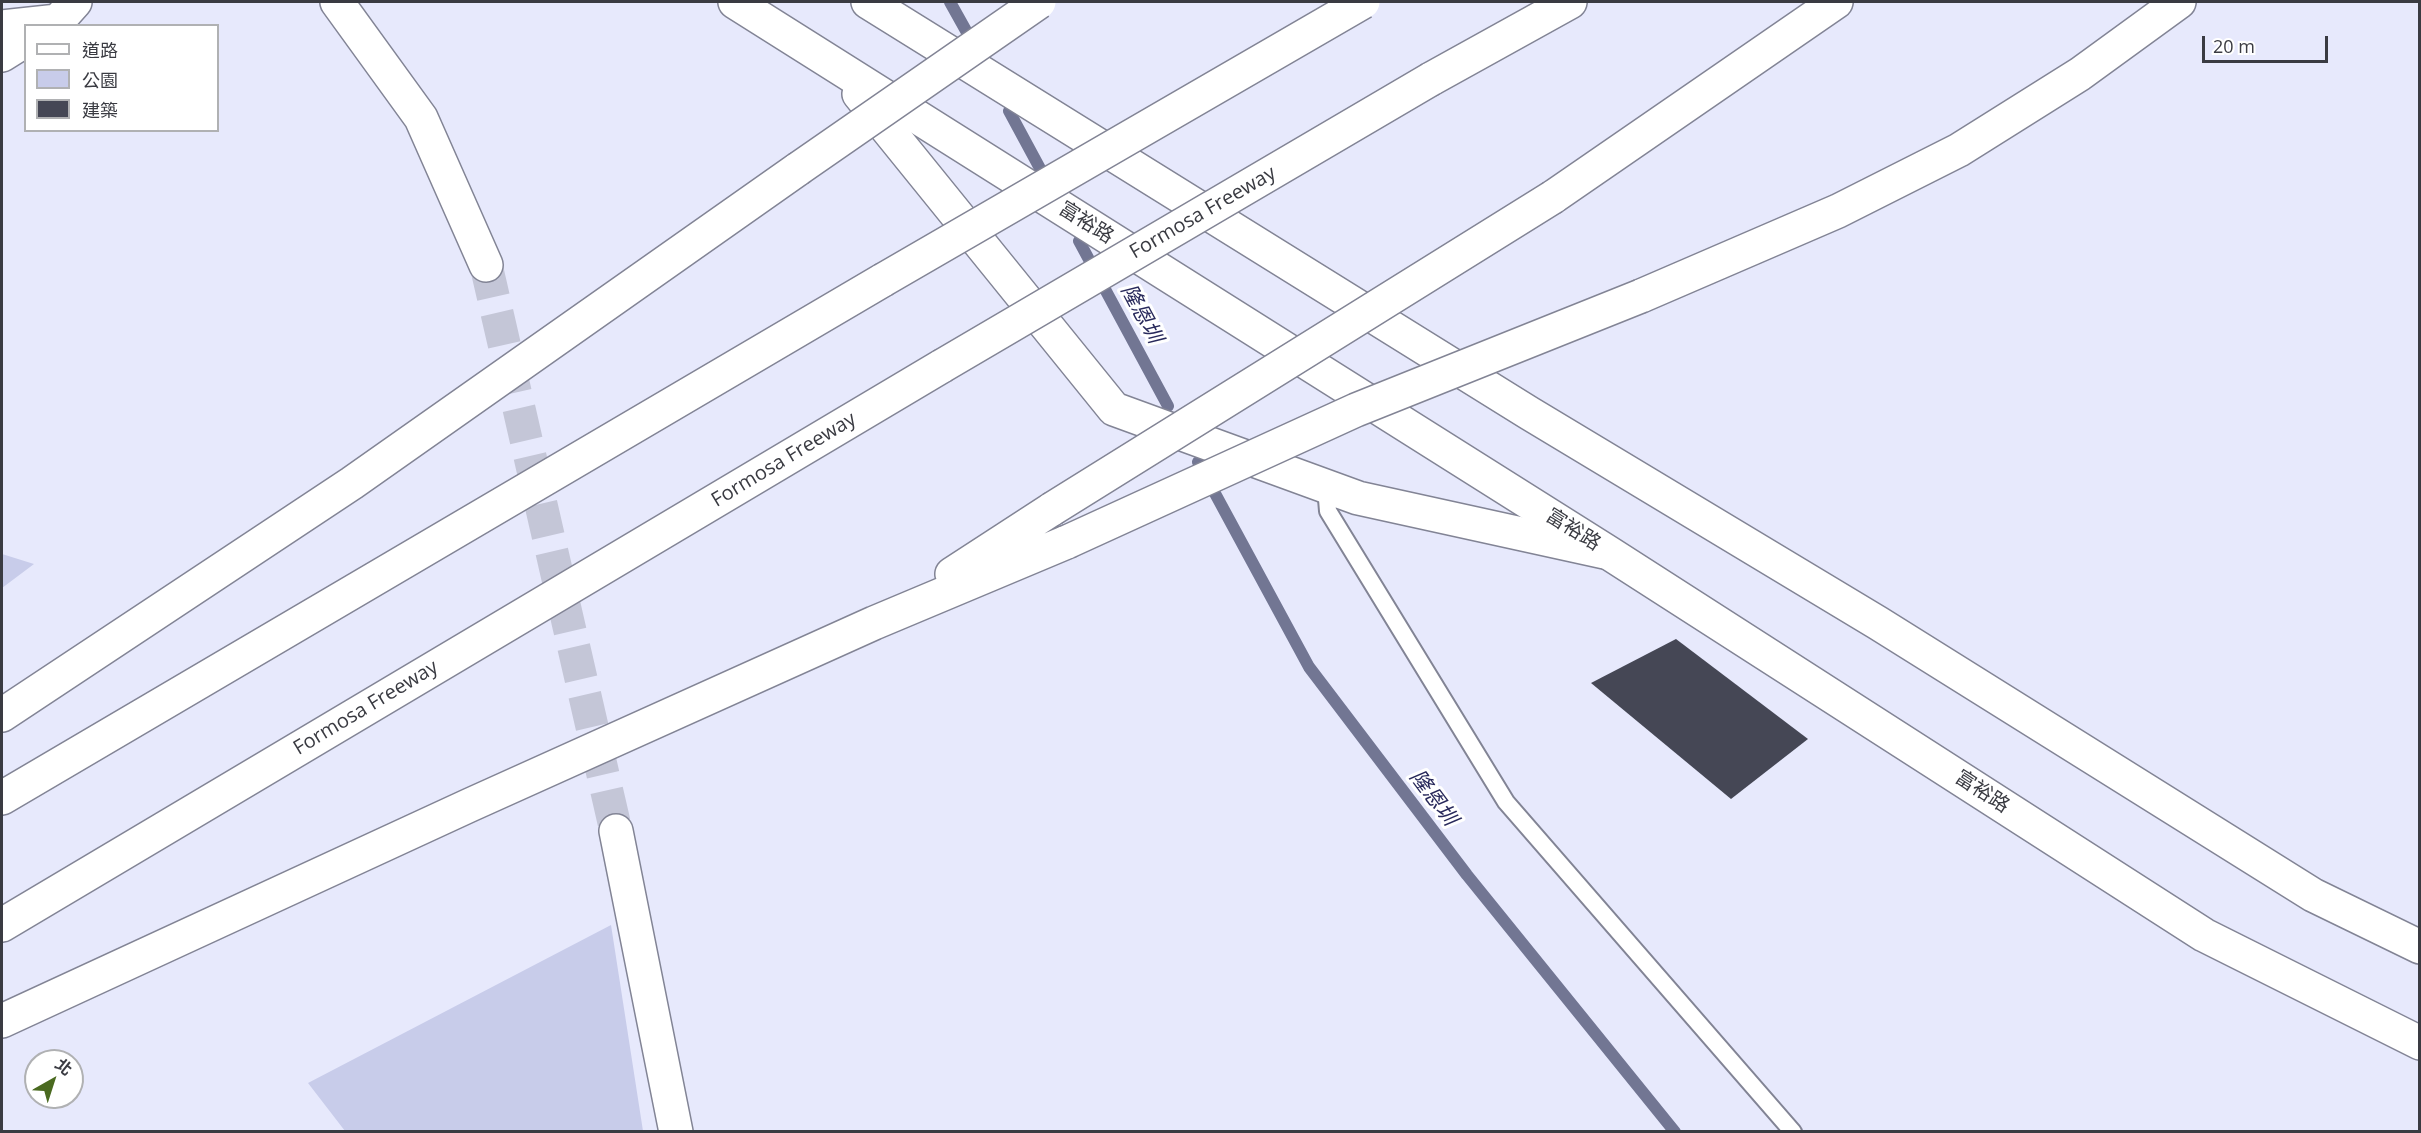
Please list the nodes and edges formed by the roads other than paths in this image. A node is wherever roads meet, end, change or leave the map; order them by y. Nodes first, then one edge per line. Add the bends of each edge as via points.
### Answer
1 (337, 2) edge
2 (735, 2) edge
3 (868, 2) edge
4 (1039, 2) edge
5 (1363, 2) edge
6 (1570, 2) edge
7 (1836, 2) edge
8 (2179, 2) edge
9 (61, 16) edge
10 (2, 27) edge
11 (24, 41) edge
12 (2, 54) edge
13 (837, 66) junction
14 (486, 265) tunnel mouth
15 (1326, 487) junction
16 (1609, 553) junction
17 (874, 623) junction
18 (2, 715) edge
19 (2, 798) edge
20 (616, 831) tunnel mouth
21 (2, 925) edge
22 (2420, 947) edge
23 (2, 1021) edge
24 (2420, 1043) edge
25 (676, 1131) edge
26 (1793, 1131) edge

1 - 14 main road via 420,118
2 - 13 main road, 富裕路
3 - 22 main road via 2313,895
4 - 18 main road, bridge via 351,483
5 - 19 main road, bridge
6 - 21 main road, Formosa Freeway, bridge via 1431,79 942,366
7 - 17 main road, bridge via 1553,196
8 - 17 main road, bridge via 2080,74 1959,150 1838,211 1641,296 1356,410 1067,542
9 - 10 main road
11 - 12 main road
13 - 15 main road via 1114,409
13 - 16 main road, 富裕路
15 - 16 main road via 1358,498
15 - 26 lane via 1328,510 1506,802
16 - 24 main road, 富裕路 via 2204,935
17 - 23 main road
20 - 25 main road

